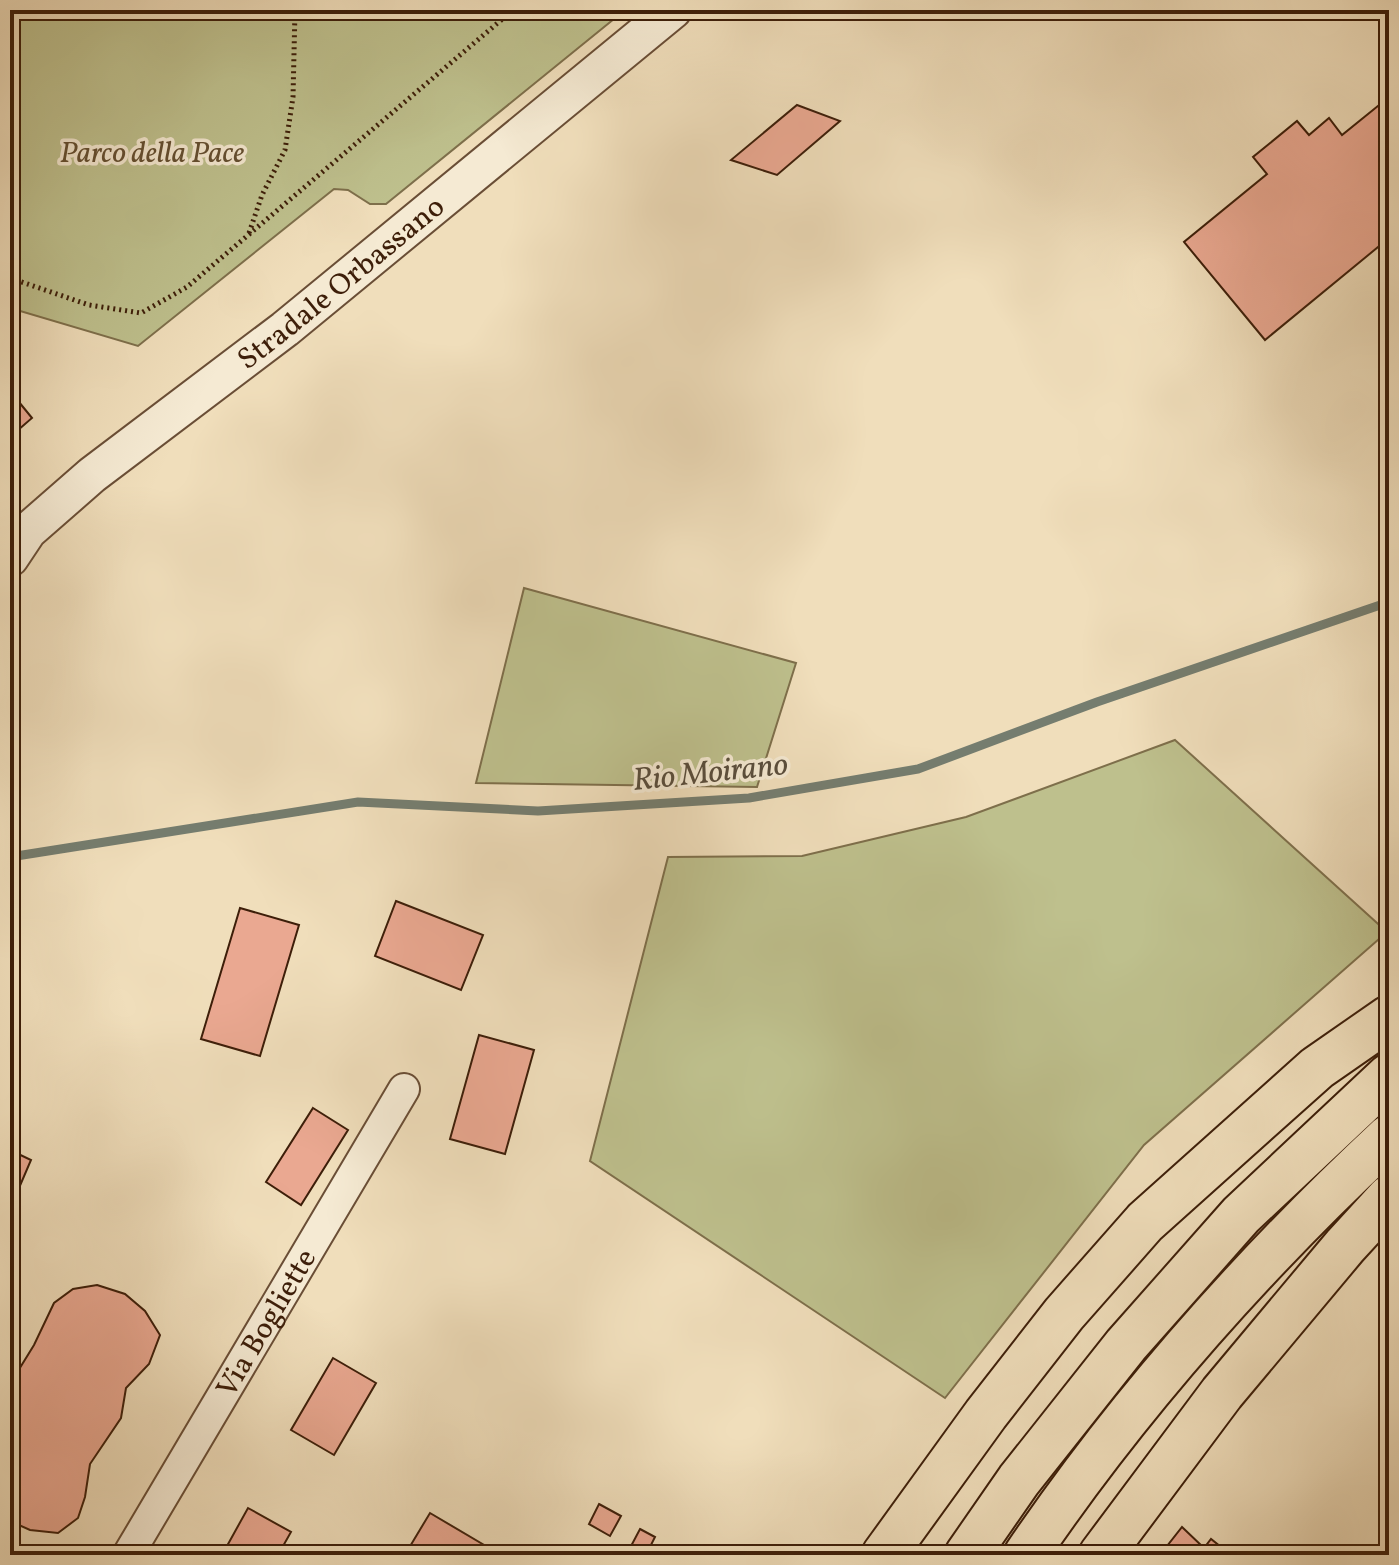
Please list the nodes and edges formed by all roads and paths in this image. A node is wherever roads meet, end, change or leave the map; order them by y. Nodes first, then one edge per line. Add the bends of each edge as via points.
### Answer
1 (295, 10) edge
2 (513, 10) edge
3 (673, 10) edge
4 (249, 234) junction
5 (10, 278) edge
6 (10, 558) edge
7 (1389, 1018) edge
8 (1389, 1076) edge
9 (404, 1089) dead end
10 (1389, 1137) edge
11 (1389, 1198) edge
12 (128, 1555) edge
13 (884, 1555) edge
14 (967, 1555) edge
15 (1026, 1555) edge
16 (1101, 1555) edge

1 - 4 path via 293,97 285,150
2 - 4 path
3 - 6 street, Stradale Orbassano via 285,329 92,475 28,531
4 - 5 path via 187,287 141,313 89,305
7 - 13 main road via 1317,1068 1145,1222 1064,1314
8 - 14 main road via 1220,1238 1126,1345
9 - 12 street, Via Bogliette
10 - 15 main road via 1315,1207 1184,1348
11 - 16 main road via 1222,1393

